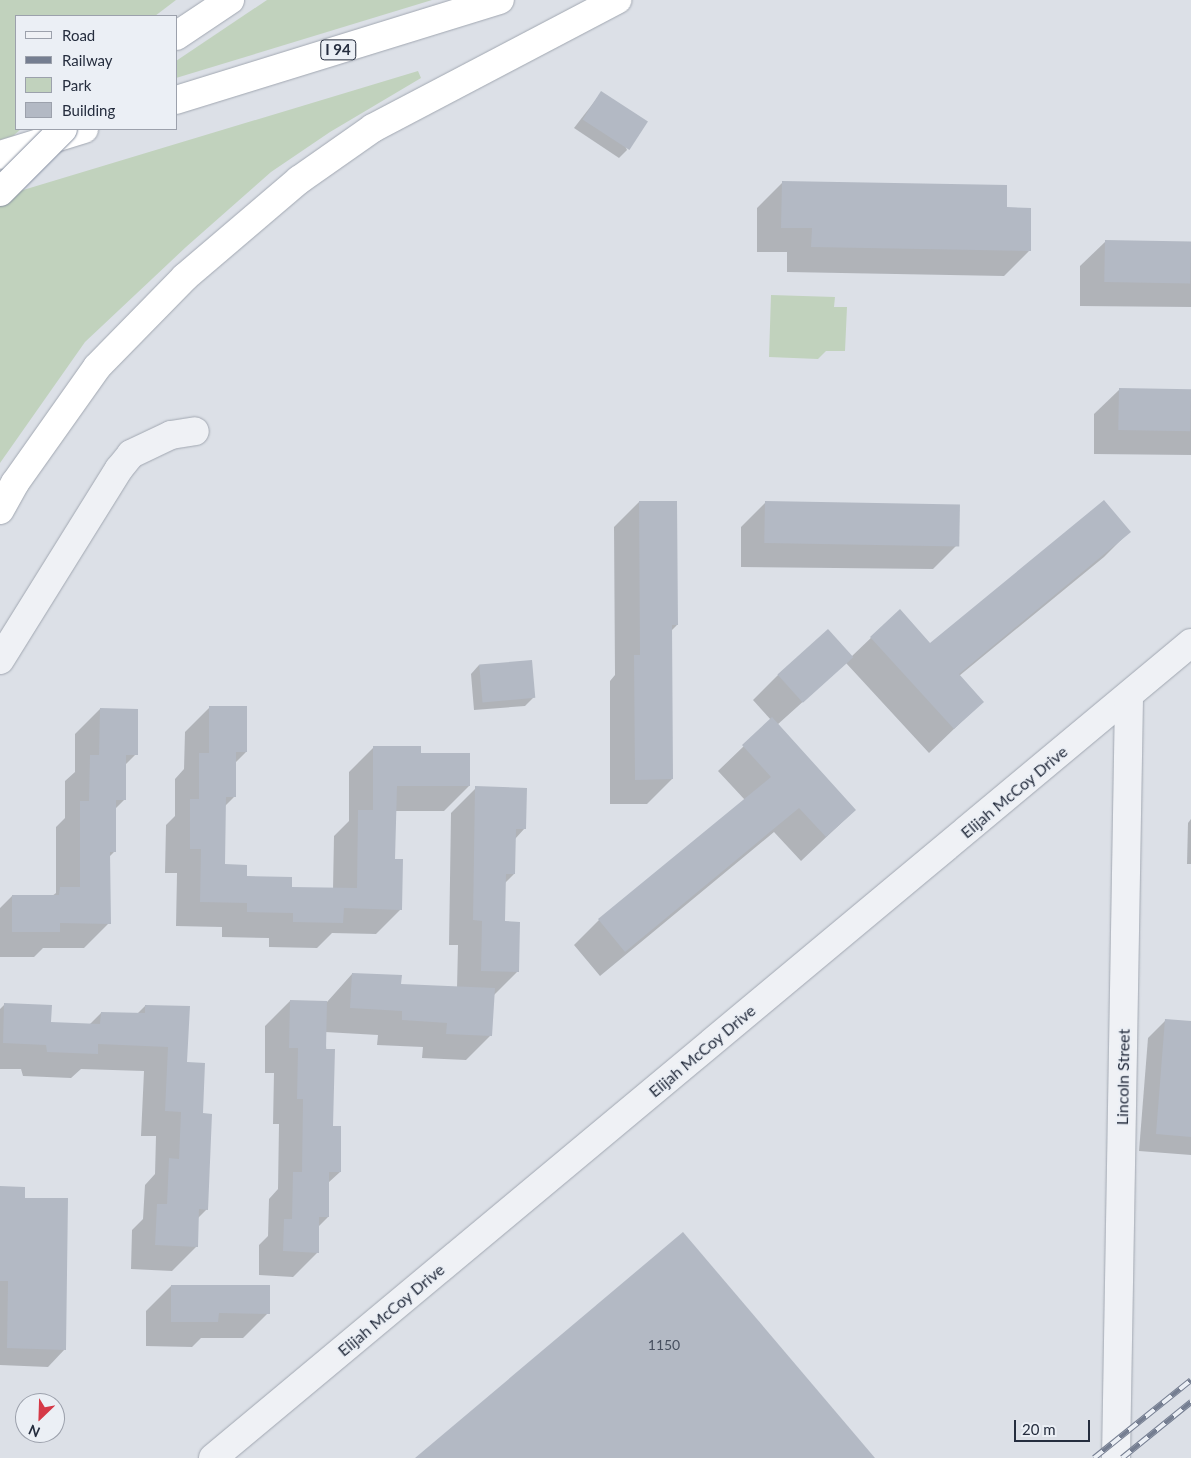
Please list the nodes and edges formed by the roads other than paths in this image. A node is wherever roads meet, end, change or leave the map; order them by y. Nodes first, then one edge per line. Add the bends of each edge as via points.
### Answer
1 (230, 0) edge
2 (500, 0) edge
3 (617, 0) edge
4 (178, 35) edge
5 (178, 99) edge
6 (62, 130) edge
7 (81, 130) edge
8 (0, 155) edge
9 (0, 192) edge
10 (195, 431) dead end
11 (0, 510) edge
12 (1191, 643) edge
13 (0, 660) edge
14 (1129, 696) junction
15 (213, 1458) edge
16 (1116, 1458) edge

1 - 4 highway
2 - 5 highway, I 94
3 - 11 highway via 373,128 299,180 185,277 97,367 15,483
6 - 9 highway, bridge
7 - 8 highway
10 - 13 street via 171,435 132,454 125,461 21,621
12 - 14 street, Elijah McCoy Drive
14 - 15 street, Elijah McCoy Drive
14 - 16 street, Lincoln Street

